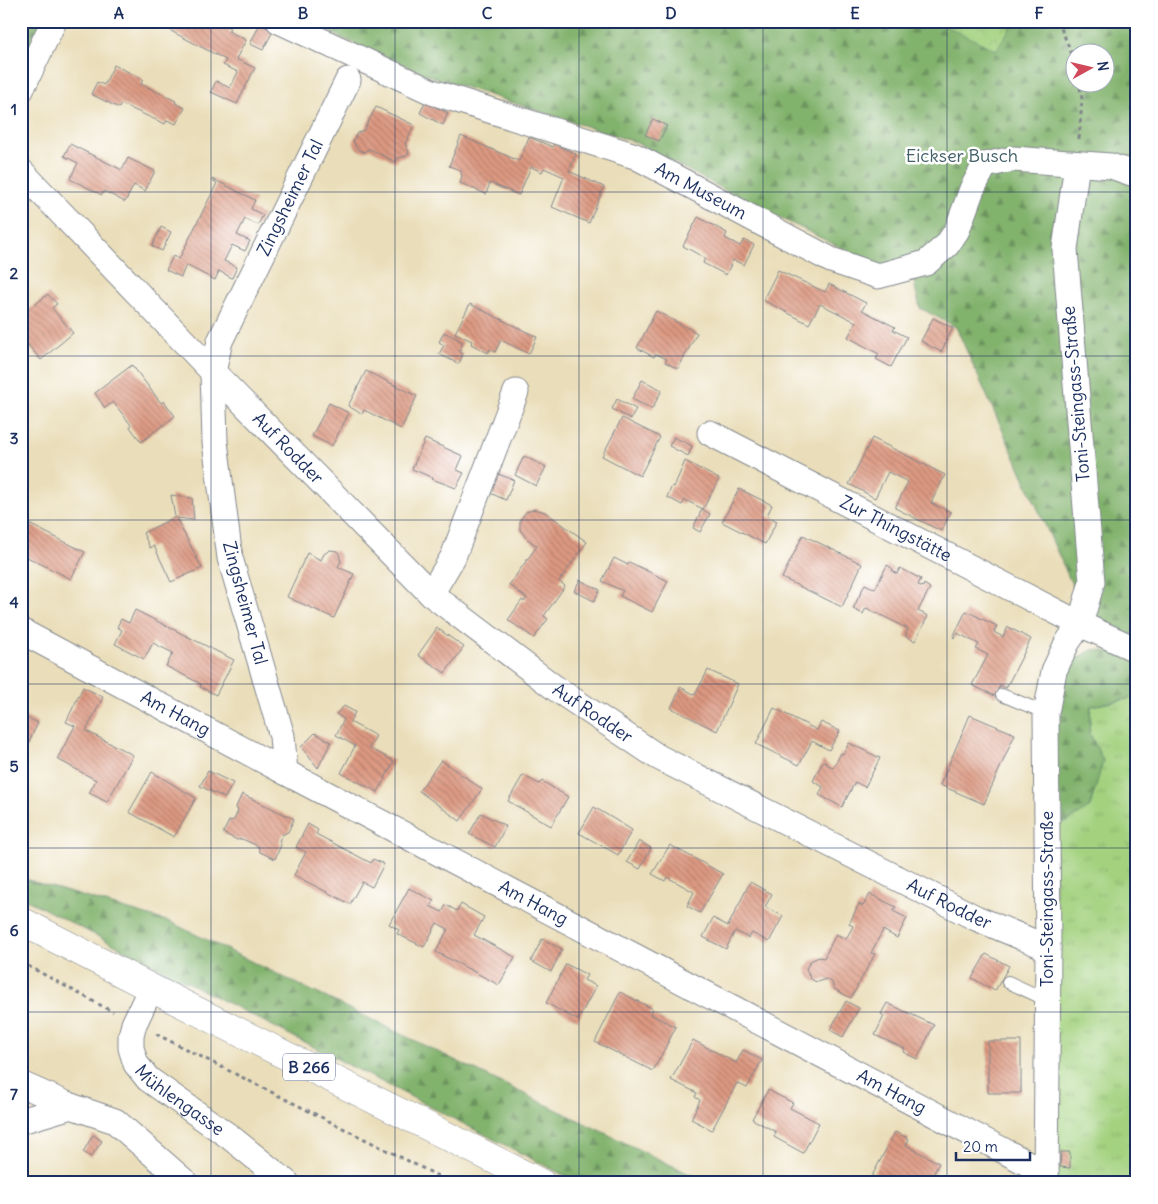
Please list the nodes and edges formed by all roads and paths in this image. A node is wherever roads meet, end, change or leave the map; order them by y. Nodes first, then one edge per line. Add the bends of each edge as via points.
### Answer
1 (54, 21) edge
2 (279, 21) edge
3 (1058, 21) edge
4 (1067, 42) edge
5 (348, 80) dead end
6 (21, 90) edge
7 (1081, 92) edge
8 (1076, 164) junction
9 (21, 171) edge
10 (1137, 175) edge
11 (213, 372) junction
12 (516, 392) dead end
13 (710, 433) dead end
14 (431, 594) junction
15 (1080, 624) junction
16 (21, 631) edge
17 (1137, 650) edge
18 (1002, 695) dead end
19 (1046, 713) junction
20 (285, 772) junction
21 (21, 921) edge
22 (1048, 948) junction
23 (21, 962) edge
24 (1008, 982) dead end
25 (151, 988) junction
26 (1047, 1000) junction
27 (134, 1024) junction
28 (21, 1084) edge
29 (71, 1106) junction
30 (21, 1121) edge
31 (1046, 1178) edge
32 (186, 1183) edge
33 (288, 1183) edge
34 (452, 1183) edge
35 (541, 1183) edge

1 - 6 street
2 - 8 street, Am Museum via 432,92 635,156 831,260 878,276 926,263 947,245 957,230 985,165 1013,158
3 - 4 path
5 - 11 street, Zingsheimer Tal via 220,341
7 - 8 path
8 - 10 street via 1111,166
8 - 15 street, Toni-Steingass-Straße via 1065,249 1092,582
9 - 11 street
11 - 14 street, Auf Rodder
11 - 20 street, Zingsheimer Tal via 215,442 230,558 282,736
12 - 14 street via 453,557
13 - 15 street, Zur Thingstätte
14 - 22 street, Auf Rodder via 555,688 658,757 976,918
15 - 17 street
15 - 19 street, Toni-Steingass-Straße via 1066,643 1054,671
16 - 20 street, Am Hang
18 - 19 lane
19 - 22 street, Toni-Steingass-Straße
20 - 31 street, Am Hang
21 - 25 main road, B 266
22 - 26 street, Toni-Steingass-Straße
23 - 27 path
24 - 26 lane
25 - 27 street, Mühlengasse
25 - 35 main road, B 266
26 - 31 street, Toni-Steingass-Straße
27 - 33 street, Mühlengasse via 131,1048 136,1064 148,1079
27 - 34 path
28 - 29 street
29 - 30 street
29 - 32 street via 116,1121

